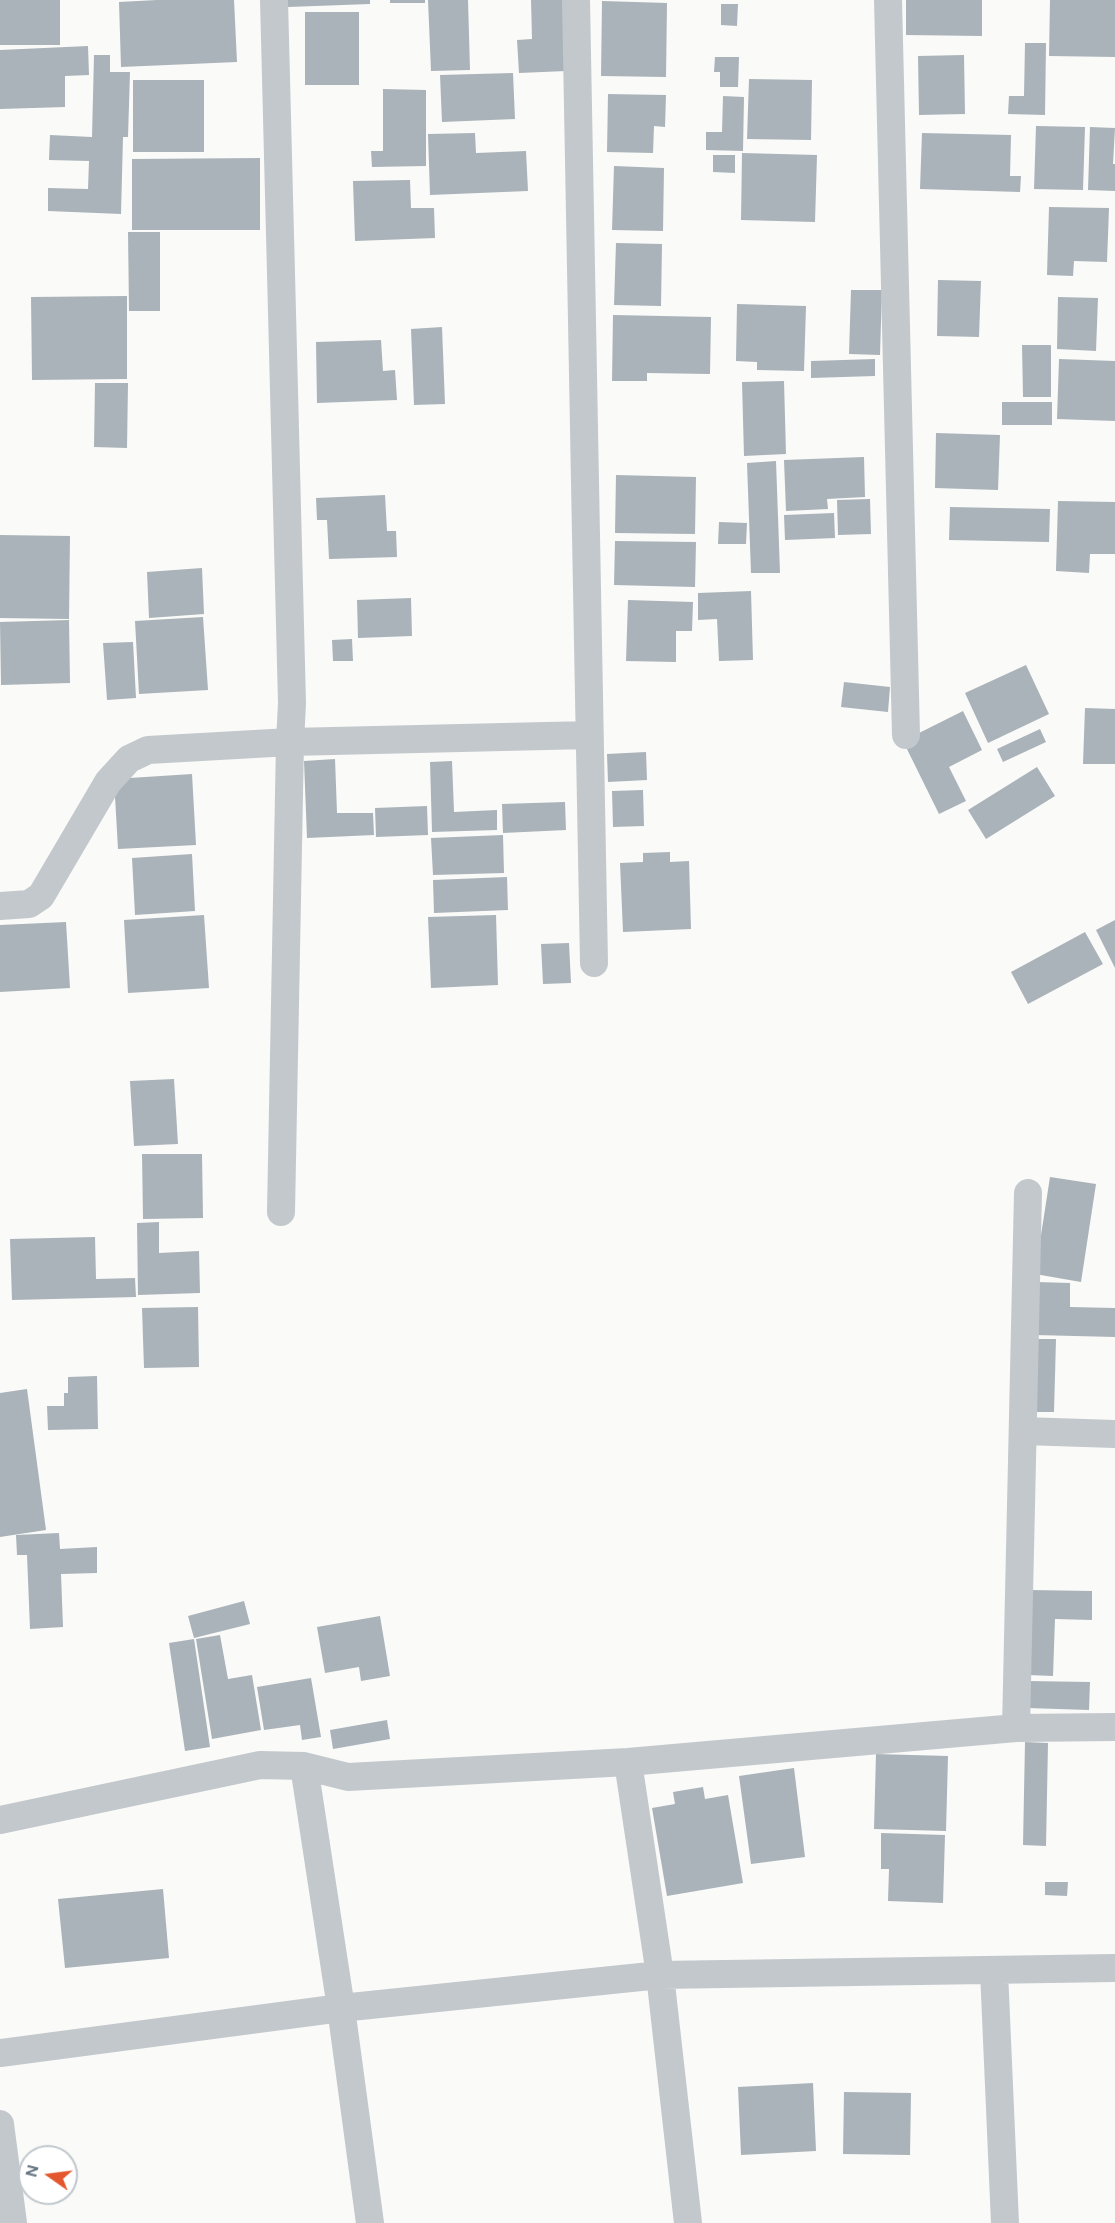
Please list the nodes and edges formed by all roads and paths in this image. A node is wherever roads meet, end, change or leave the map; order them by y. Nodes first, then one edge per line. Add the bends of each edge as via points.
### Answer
1 (274, 0) edge
2 (576, 0) edge
3 (888, 0) edge
4 (590, 735) junction
5 (906, 735) dead end
6 (290, 741) junction
7 (0, 906) edge
8 (594, 963) dead end
9 (1028, 1193) dead end
10 (280, 1212) dead end
11 (1023, 1431) junction
12 (1115, 1434) edge
13 (1115, 1727) edge
14 (1016, 1728) junction
15 (628, 1762) junction
16 (304, 1766) junction
17 (0, 1820) edge
18 (1115, 1968) edge
19 (994, 1971) junction
20 (660, 1975) junction
21 (341, 2008) junction
22 (0, 2053) edge
23 (0, 2124) edge
24 (9, 2218) edge
25 (370, 2223) edge
26 (688, 2223) edge
27 (1005, 2223) edge

1 - 6 street
2 - 4 street
3 - 5 street
4 - 6 street
4 - 8 street
6 - 7 street via 148,750 129,759 108,782 41,896 29,904
6 - 10 street
9 - 11 street
11 - 12 street
11 - 14 street
13 - 14 street
14 - 15 street
15 - 16 street via 348,1777
15 - 20 street
16 - 17 street via 260,1765
16 - 21 street
18 - 19 street
19 - 20 street
19 - 27 street
20 - 21 street
20 - 26 street
21 - 22 street
21 - 25 street
23 - 24 street

